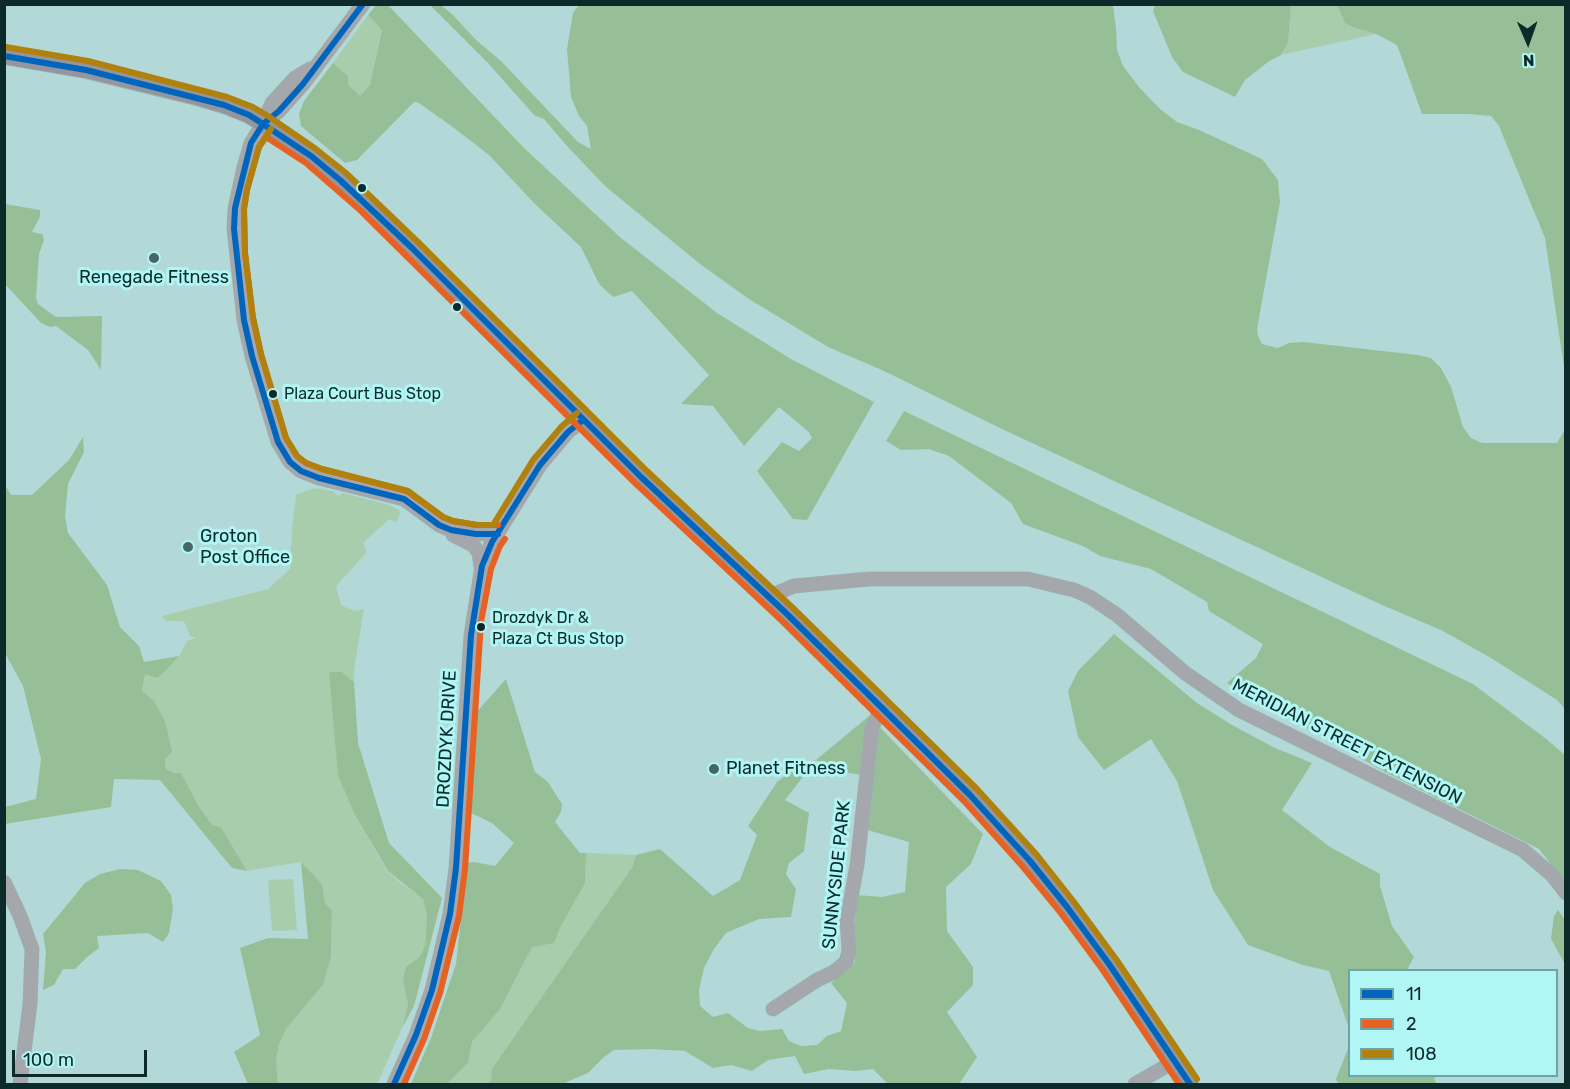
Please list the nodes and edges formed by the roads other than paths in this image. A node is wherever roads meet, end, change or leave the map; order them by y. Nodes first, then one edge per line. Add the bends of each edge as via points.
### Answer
1 (363, 4) edge
2 (4, 56) edge
3 (263, 124) junction
4 (583, 420) junction
5 (439, 525) junction
6 (498, 534) junction
7 (481, 569) junction
8 (768, 597) junction
9 (881, 708) junction
10 (4, 882) edge
11 (1566, 892) edge
12 (773, 1009) dead end
13 (1175, 1060) junction
14 (20, 1084) edge
15 (394, 1084) edge
16 (1135, 1084) edge
17 (1190, 1084) edge

1 - 3 street via 303,84
2 - 3 main road via 197,96
3 - 4 main road via 311,156 367,204
3 - 5 street via 251,143 241,177 234,229 244,320 278,442 290,462 301,471 405,500
4 - 6 street, DROZDYK DRIVE via 540,465
4 - 8 main road
5 - 6 street via 462,532
5 - 7 street via 473,545 479,553
6 - 7 street, DROZDYK DRIVE
7 - 15 street, DROZDYK DRIVE via 472,628 450,914 432,990
8 - 9 main road
8 - 11 street, MERIDIAN STREET EXTENSION via 794,586 869,579 1028,579 1074,590 1117,615 1185,673 1239,711 1515,846 1539,863
9 - 12 street, SUNNYSIDE PARK via 872,728 847,920 846,962
9 - 13 main road via 970,795 1030,861
10 - 14 street via 32,949
13 - 16 street
13 - 17 main road

